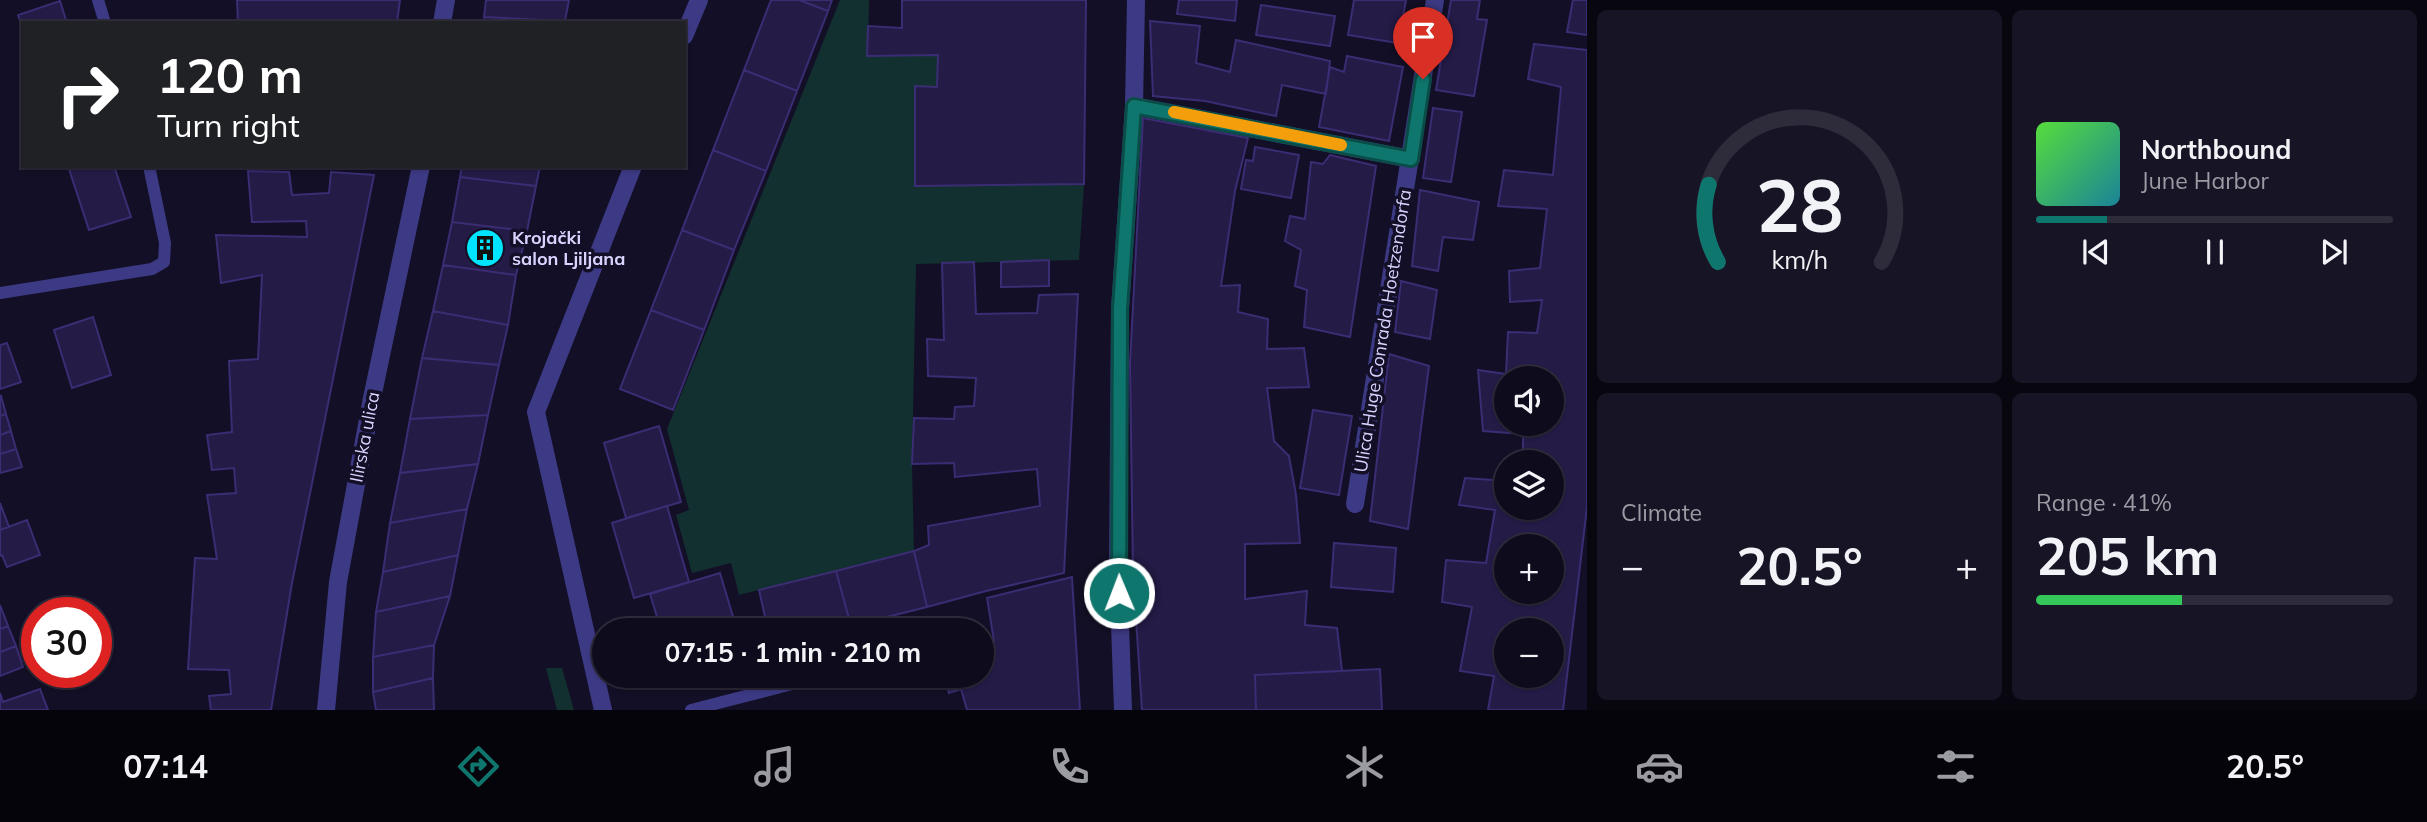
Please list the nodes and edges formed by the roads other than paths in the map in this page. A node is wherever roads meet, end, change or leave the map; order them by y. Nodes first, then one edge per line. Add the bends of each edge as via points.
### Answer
1 (98, 0) edge
2 (446, 0) edge
3 (699, 0) edge
4 (1136, 0) edge
5 (1435, 0) edge
6 (104, 21) edge
7 (442, 21) edge
8 (686, 31) edge
9 (1134, 106) junction
10 (1411, 159) junction
11 (149, 168) edge
12 (421, 168) edge
13 (632, 168) edge
14 (0, 293) edge
15 (1355, 504) dead end
16 (777, 688) edge
17 (326, 710) edge
18 (603, 710) edge
19 (691, 710) edge
20 (1123, 710) edge

1 - 6 lane
2 - 7 street
3 - 8 street
4 - 9 street
5 - 10 street, Ulica Huge Conrada Hoetzendorfa
9 - 10 street
9 - 20 street via 1120,309 1118,569
10 - 15 street, Ulica Huge Conrada Hoetzendorfa
11 - 14 lane via 166,243 164,262 152,269
12 - 17 street, Ilirska ulica via 338,582
13 - 18 street via 536,412
16 - 19 lane

